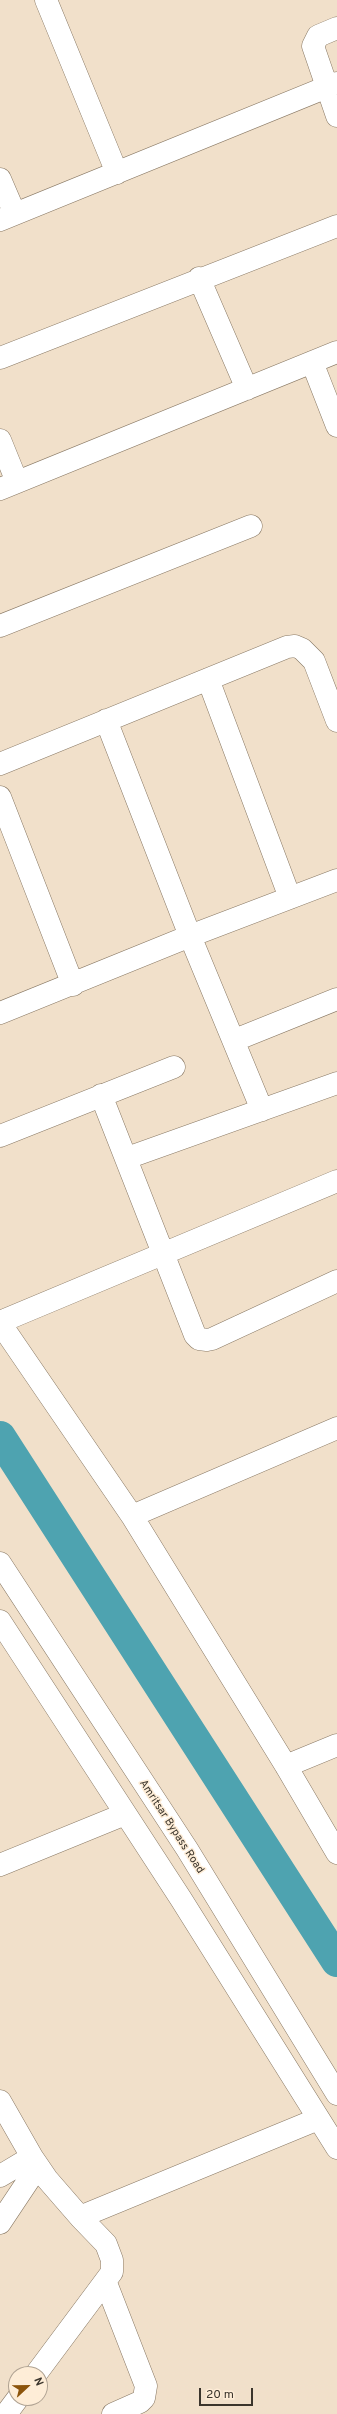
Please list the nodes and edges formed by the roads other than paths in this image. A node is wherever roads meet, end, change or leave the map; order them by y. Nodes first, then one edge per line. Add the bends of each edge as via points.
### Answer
1 (46, 0) edge
2 (337, 28) edge
3 (331, 85) edge
4 (337, 116) edge
5 (117, 173) junction
6 (0, 179) edge
7 (8, 217) edge
8 (337, 226) edge
9 (199, 278) junction
10 (337, 352) edge
11 (0, 358) edge
12 (312, 362) junction
13 (247, 389) junction
14 (337, 426) edge
15 (0, 440) edge
16 (8, 486) edge
17 (252, 526) dead end
18 (0, 626) edge
19 (208, 679) junction
20 (106, 720) junction
21 (337, 721) edge
22 (0, 764) edge
23 (0, 797) edge
24 (337, 880) edge
25 (290, 898) junction
26 (190, 936) junction
27 (73, 985) junction
28 (337, 999) edge
29 (0, 1013) edge
30 (235, 1040) junction
31 (174, 1067) dead end
32 (337, 1083) edge
33 (101, 1095) junction
34 (262, 1110) junction
35 (0, 1136) edge
36 (127, 1158) junction
37 (337, 1181) edge
38 (163, 1253) junction
39 (337, 1281) edge
40 (0, 1322) edge
41 (337, 1428) edge
42 (132, 1516) junction
43 (0, 1563) edge
44 (0, 1621) edge
45 (337, 1745) edge
46 (286, 1766) junction
47 (125, 1814) junction
48 (337, 1853) edge
49 (0, 1865) edge
50 (337, 2094) edge
51 (0, 2101) edge
52 (318, 2119) junction
53 (337, 2148) edge
54 (35, 2161) junction
55 (0, 2176) edge
56 (80, 2217) junction
57 (0, 2223) edge
58 (106, 2283) junction
59 (42, 2366) edge
60 (113, 2414) edge

1 - 5 main road
2 - 3 main road via 318,36 313,42 313,51
3 - 4 main road
3 - 5 main road
5 - 7 main road
6 - 7 main road
8 - 9 main road
9 - 11 main road
9 - 13 main road
10 - 12 main road
12 - 13 main road
12 - 14 main road
13 - 16 main road
15 - 16 main road
17 - 18 main road
19 - 20 main road
19 - 21 main road via 295,646 308,653 314,661
19 - 25 main road
20 - 22 main road
20 - 26 main road
23 - 27 main road
24 - 25 main road
25 - 26 main road
26 - 27 main road
26 - 30 main road
27 - 29 main road
28 - 30 main road
30 - 34 main road
31 - 33 main road
32 - 34 main road
33 - 35 main road
33 - 36 main road
34 - 36 main road
36 - 38 main road
37 - 38 main road
38 - 39 main road via 195,1335 202,1340 212,1339
38 - 40 main road
40 - 42 main road
41 - 42 main road
42 - 46 main road
43 - 50 main road, Amritsar Bypass Road via 187,1849
44 - 47 main road
45 - 46 main road
46 - 48 main road
47 - 49 main road
47 - 52 main road
51 - 54 main road
52 - 53 main road
52 - 56 main road
54 - 55 main road
54 - 56 main road
54 - 57 main road
56 - 58 main road via 106,2244 110,2252 112,2272
58 - 59 main road
58 - 60 main road via 146,2386 144,2398 140,2402

